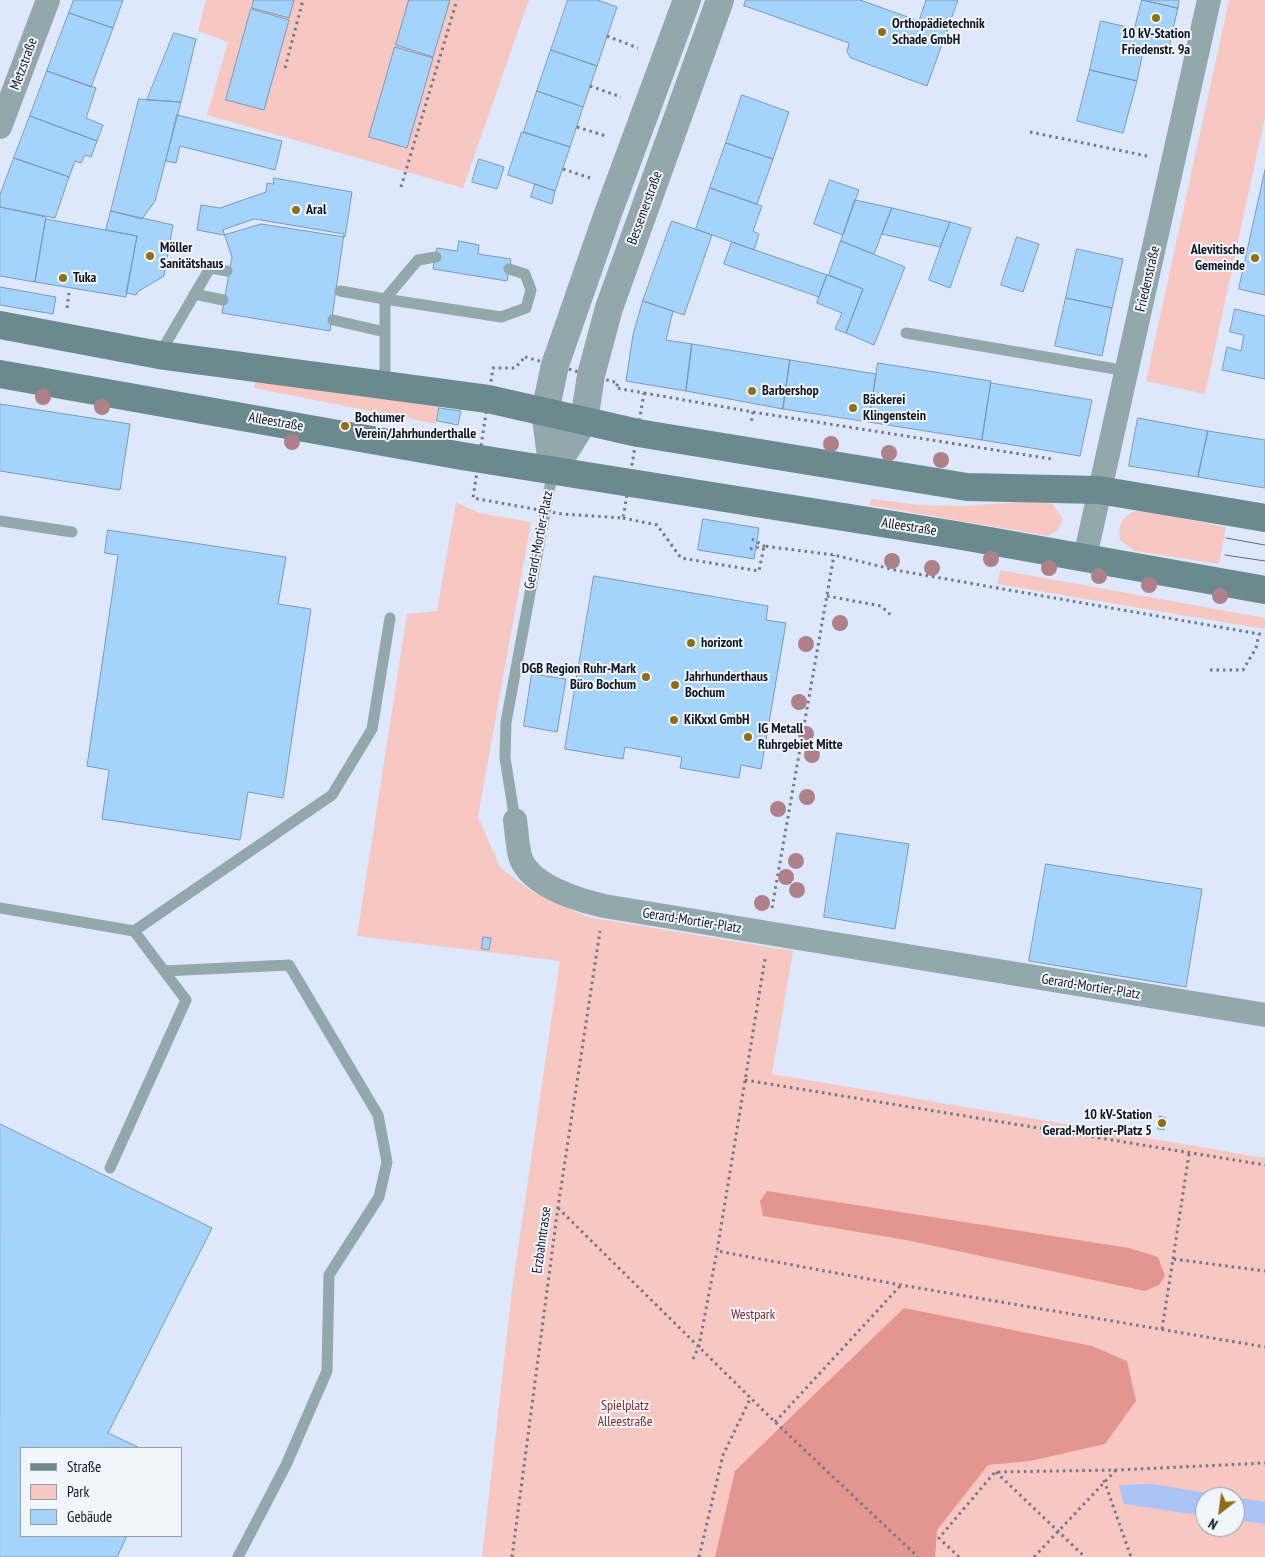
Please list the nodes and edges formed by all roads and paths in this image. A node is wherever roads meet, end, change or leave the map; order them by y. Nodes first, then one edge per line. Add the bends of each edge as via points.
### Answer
1 (48, 0) edge
2 (303, 0) edge
3 (457, 0) edge
4 (687, 0) edge
5 (720, 0) edge
6 (1209, 0) edge
7 (607, 36) dead end
8 (665, 59) junction
9 (285, 68) dead end
10 (0, 127) edge
11 (1030, 132) dead end
12 (1174, 162) junction
13 (401, 187) dead end
14 (436, 257) dead end
15 (509, 269) dead end
16 (226, 271) dead end
17 (340, 291) dead end
18 (69, 293) dead end
19 (194, 294) junction
20 (385, 299) junction
21 (224, 300) dead end
22 (67, 309) dead end
23 (333, 320) dead end
24 (0, 325) edge
25 (385, 332) junction
26 (906, 333) dead end
27 (159, 355) junction
28 (1126, 371) junction
29 (0, 374) edge
30 (385, 384) junction
31 (644, 393) dead end
32 (545, 412) junction
33 (753, 412) junction
34 (584, 421) junction
35 (742, 423) dead end
36 (1056, 459) dead end
37 (553, 470) junction
38 (1099, 490) junction
39 (622, 518) dead end
40 (1265, 518) edge
41 (0, 521) edge
42 (72, 532) dead end
43 (752, 539) dead end
44 (764, 546) junction
45 (750, 550) dead end
46 (834, 555) junction
47 (1084, 557) junction
48 (1265, 590) edge
49 (827, 596) junction
50 (893, 617) dead end
51 (390, 618) dead end
52 (1259, 634) junction
53 (1265, 635) edge
54 (1210, 670) dead end
55 (515, 820) joint
56 (0, 908) edge
57 (772, 908) dead end
58 (601, 928) dead end
59 (134, 931) junction
60 (766, 957) dead end
61 (164, 971) junction
62 (1265, 1015) edge
63 (745, 1080) junction
64 (1189, 1154) junction
65 (1265, 1165) edge
66 (110, 1168) dead end
67 (558, 1207) junction
68 (717, 1251) junction
69 (1173, 1259) junction
70 (1265, 1271) edge
71 (901, 1286) junction
72 (1162, 1329) junction
73 (698, 1346) junction
74 (1265, 1347) edge
75 (693, 1360) dead end
76 (751, 1397) junction
77 (775, 1422) junction
78 (1265, 1463) edge
79 (1117, 1470) junction
80 (995, 1472) junction
81 (1104, 1480) junction
82 (1059, 1532) junction
83 (238, 1557) edge
84 (512, 1557) edge
85 (699, 1557) edge
86 (918, 1557) edge
87 (960, 1557) edge
88 (1034, 1557) edge
89 (1085, 1557) edge
90 (1130, 1557) edge

1 - 10 street, Metzstraße
2 - 9 path
3 - 13 path
4 - 8 street
5 - 34 street, Bessemerstraße via 609,308
6 - 12 street, Friedenstraße
7 - 8 path
8 - 32 street via 560,350
11 - 12 path
12 - 28 street, Friedenstraße
14 - 20 lane via 418,260
15 - 20 lane via 525,274 531,290 526,308 501,317
16 - 19 lane via 210,268
17 - 20 lane
18 - 22 path
19 - 21 lane
19 - 27 lane
20 - 25 lane
23 - 25 lane
24 - 27 main road
25 - 30 lane
26 - 28 lane
27 - 30 main road
28 - 38 street, Friedenstraße
29 - 37 main road, Alleestraße
30 - 32 main road via 488,399
31 - 33 path
32 - 34 main road
32 - 37 street
33 - 35 path via 751,424
33 - 36 path
34 - 37 street
34 - 38 main road via 967,487
37 - 47 main road, Alleestraße
37 - 55 lane, Gerard-Mortier-Platz via 506,722 505,758
38 - 40 main road
38 - 47 street, Friedenstraße
39 - 44 path via 657,525 681,558 759,571
41 - 42 lane
43 - 44 path
44 - 45 path
44 - 46 path
46 - 49 path
46 - 52 path via 895,570
47 - 48 main road, Alleestraße
49 - 50 path via 881,606
49 - 57 path
51 - 59 lane via 372,730 332,795
52 - 53 path
52 - 54 path via 1256,648 1243,670
55 - 62 street, Gerard-Mortier-Platz via 522,860 553,889 575,899
56 - 59 lane
58 - 67 path, Erzbahntrasse
59 - 61 lane
60 - 63 path
61 - 66 lane via 186,1000
61 - 83 lane via 289,965 378,1115 387,1162 379,1197 329,1275 327,1371 286,1464
63 - 64 path
63 - 68 path
64 - 65 path
64 - 69 path
67 - 73 path
67 - 84 path, Erzbahntrasse
68 - 71 path
68 - 73 path
69 - 70 path
69 - 72 path
71 - 72 path
71 - 77 path
72 - 74 path
73 - 75 path
73 - 76 path
76 - 77 path
76 - 85 path via 723,1455
77 - 86 path
78 - 79 path
79 - 80 path
79 - 81 path
80 - 82 path
80 - 87 path via 939,1538
81 - 82 path
81 - 90 path
82 - 88 path
82 - 89 path

